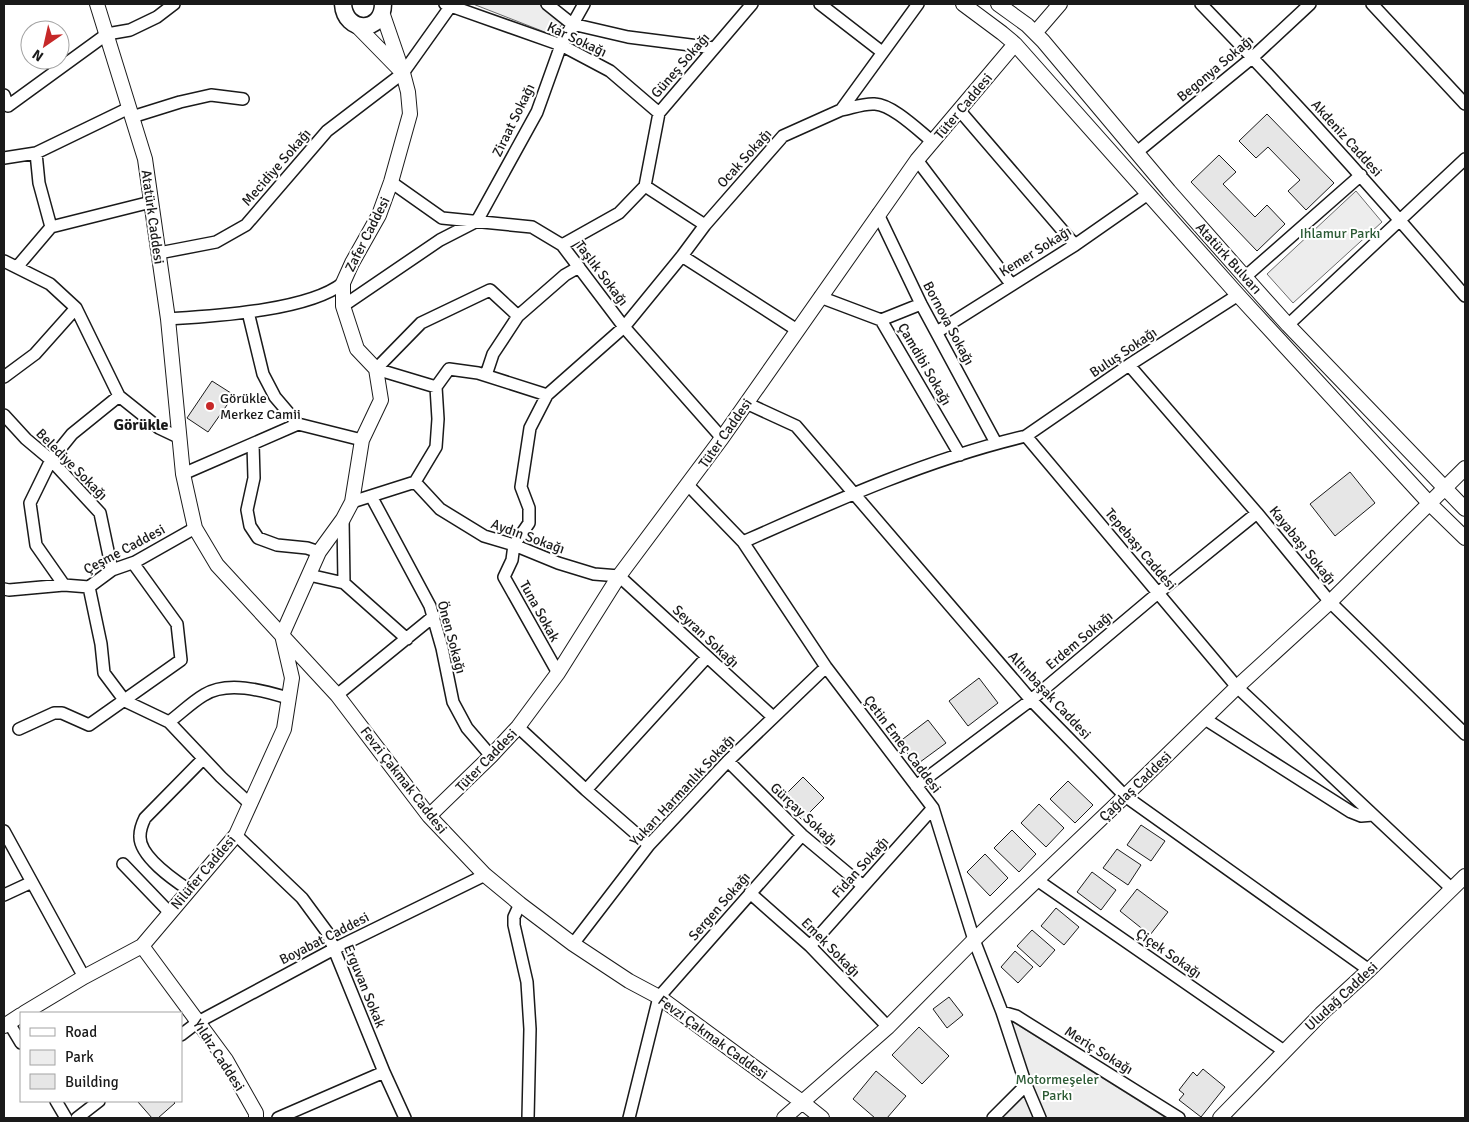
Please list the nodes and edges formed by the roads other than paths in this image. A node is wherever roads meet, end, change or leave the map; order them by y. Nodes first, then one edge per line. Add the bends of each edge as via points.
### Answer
1 (98, 4) edge
2 (174, 4) edge
3 (547, 4) edge
4 (584, 4) edge
5 (752, 4) edge
6 (820, 4) edge
7 (918, 4) edge
8 (963, 4) edge
9 (998, 4) edge
10 (1060, 4) edge
11 (1202, 4) edge
12 (1310, 4) edge
13 (1372, 4) edge
14 (447, 5) edge
15 (341, 6) edge
16 (383, 6) edge
17 (572, 24) junction
18 (357, 26) junction
19 (1035, 33) junction
20 (107, 34) junction
21 (1015, 44) junction
22 (561, 45) junction
23 (714, 48) junction
24 (882, 52) junction
25 (1253, 57) junction
26 (403, 73) junction
27 (243, 99) dead end
28 (6, 100) edge
29 (1465, 104) edge
30 (841, 110) junction
31 (960, 110) junction
32 (130, 112) junction
33 (659, 113) junction
34 (933, 142) junction
35 (1137, 152) junction
36 (36, 153) junction
37 (4, 158) edge
38 (1465, 159) edge
39 (917, 160) junction
40 (1361, 176) junction
41 (391, 182) junction
42 (646, 186) junction
43 (1148, 194) junction
44 (151, 202) junction
45 (878, 214) junction
46 (1400, 220) junction
47 (477, 221) junction
48 (705, 225) junction
49 (51, 227) junction
50 (562, 245) junction
51 (1074, 245) junction
52 (159, 254) junction
53 (682, 256) junction
54 (4, 261) edge
55 (17, 267) junction
56 (579, 267) junction
57 (1245, 277) junction
58 (343, 283) junction
59 (1011, 284) junction
60 (1238, 295) junction
61 (1465, 296) edge
62 (820, 297) junction
63 (921, 304) junction
64 (343, 306) junction
65 (76, 308) junction
66 (248, 312) junction
67 (518, 316) junction
68 (168, 320) junction
69 (882, 320) junction
70 (1288, 325) junction
71 (624, 328) junction
72 (797, 330) junction
73 (937, 332) junction
74 (1129, 364) junction
75 (376, 369) junction
76 (486, 375) junction
77 (4, 377) edge
78 (436, 387) junction
79 (547, 395) junction
80 (119, 396) junction
81 (746, 402) junction
82 (4, 414) edge
83 (298, 424) junction
84 (1026, 436) junction
85 (178, 437) junction
86 (722, 438) junction
87 (362, 440) junction
88 (996, 443) junction
89 (253, 444) junction
90 (960, 454) junction
91 (51, 460) junction
92 (1465, 468) edge
93 (183, 474) junction
94 (415, 482) junction
95 (688, 485) junction
96 (1445, 490) junction
97 (852, 493) junction
98 (371, 496) junction
99 (352, 502) junction
100 (1430, 504) junction
101 (1465, 509) edge
102 (1257, 513) junction
103 (343, 519) junction
104 (195, 528) junction
105 (1465, 538) edge
106 (743, 542) junction
107 (514, 545) junction
108 (319, 552) junction
109 (133, 563) junction
110 (112, 570) junction
111 (309, 575) junction
112 (619, 576) junction
113 (344, 583) junction
114 (64, 586) junction
115 (89, 587) junction
116 (4, 589) edge
117 (1158, 593) junction
118 (1330, 602) junction
119 (434, 616) junction
120 (282, 635) junction
121 (406, 638) junction
122 (707, 657) junction
123 (826, 667) junction
124 (558, 673) junction
125 (1237, 687) junction
126 (337, 695) junction
127 (288, 698) junction
128 (1031, 700) junction
129 (125, 701) junction
130 (773, 717) junction
131 (1205, 719) junction
132 (170, 722) junction
133 (518, 727) junction
134 (19, 729) dead end
135 (1465, 734) edge
136 (491, 756) junction
137 (203, 759) junction
138 (728, 761) junction
139 (916, 786) junction
140 (586, 790) junction
141 (1126, 796) junction
142 (250, 804) junction
143 (933, 808) junction
144 (1373, 814) junction
145 (429, 816) junction
146 (4, 831) edge
147 (236, 835) junction
148 (802, 835) junction
149 (649, 845) junction
150 (123, 864) dead end
151 (485, 875) junction
152 (1465, 876) edge
153 (1037, 880) junction
154 (32, 882) junction
155 (863, 886) junction
156 (1452, 889) junction
157 (188, 890) junction
158 (750, 893) junction
159 (4, 894) edge
160 (520, 904) junction
161 (170, 912) junction
162 (974, 940) junction
163 (573, 944) junction
164 (142, 946) junction
165 (810, 946) junction
166 (334, 949) junction
167 (1369, 970) junction
168 (84, 977) junction
169 (660, 997) junction
170 (26, 1012) edge
171 (1002, 1012) junction
172 (20, 1016) edge
173 (198, 1022) junction
174 (6, 1024) edge
175 (888, 1027) junction
176 (182, 1034) edge
177 (20, 1042) edge
178 (1284, 1051) junction
179 (384, 1072) junction
180 (1026, 1085) junction
181 (57, 1102) edge
182 (98, 1102) edge
183 (802, 1102) junction
184 (66, 1118) edge
185 (77, 1118) edge
186 (256, 1118) edge
187 (278, 1118) edge
188 (405, 1118) edge
189 (528, 1118) edge
190 (629, 1118) edge
191 (784, 1118) edge
192 (822, 1118) edge
193 (993, 1118) edge
194 (1040, 1118) edge
195 (1179, 1118) edge
196 (1220, 1118) edge

1 - 20 street, Atatürk Caddesi
2 - 20 street via 130,30
3 - 17 street
4 - 17 street, Ziraat Sokağı
5 - 23 street, Güneş Sokağı
6 - 24 street
7 - 24 street
8 - 21 street
9 - 19 street, Atatürk Bulvarı
10 - 19 street
11 - 25 street, Akdeniz Caddesi
12 - 25 street, Begonya Sokağı
13 - 29 street
14 - 22 street, Kar Sokağı
14 - 26 street, Mecidiye Sokağı
15 - 18 main road via 350,22
16 - 18 main road via 380,18 370,26
16 - 26 street, Zafer Caddesi
17 - 22 street, Ziraat Sokağı
17 - 23 street via 628,37
18 - 26 street
19 - 35 street, Atatürk Bulvarı
20 - 28 street
20 - 32 street, Atatürk Caddesi
21 - 31 street, Tüter Caddesi
21 - 43 street
22 - 33 street, Kar Sokağı via 610,71
22 - 47 street, Ziraat Sokağı via 537,112
23 - 33 street, Güneş Sokağı
24 - 30 street
25 - 35 street, Begonya Sokağı
25 - 40 street, Akdeniz Caddesi
26 - 41 street, Zafer Caddesi via 410,114
26 - 52 street, Mecidiye Sokağı via 327,131 246,225 216,242
27 - 32 street via 211,95
30 - 34 street, Ocak Sokağı via 881,104
30 - 48 street, Ocak Sokağı via 782,136
31 - 34 street, Tüter Caddesi
31 - 51 street
32 - 36 street
32 - 44 street, Atatürk Caddesi via 145,160
33 - 42 street, Güneş Sokağı
34 - 39 street, Tüter Caddesi
35 - 57 street, Atatürk Bulvarı
36 - 37 street
36 - 49 street via 39,183
38 - 46 street
39 - 45 street, Tüter Caddesi
39 - 59 street
40 - 46 street, Akdeniz Caddesi
40 - 57 street
41 - 47 street, Taşlık Sokağı via 442,218
41 - 58 street, Zafer Caddesi via 379,215
42 - 48 street
42 - 50 street via 619,213
43 - 51 street, Kemer Sokağı
43 - 60 street
44 - 49 street
44 - 52 street, Atatürk Caddesi
45 - 62 street, Tüter Caddesi
45 - 63 street, Bornova Sokağı
46 - 61 street, Akdeniz Caddesi
46 - 70 street
47 - 50 street, Taşlık Sokağı via 532,227
47 - 64 street via 440,240
48 - 53 street, Ocak Sokağı
49 - 55 street
50 - 56 street, Taşlık Sokağı
51 - 59 street, Kemer Sokağı
52 - 68 street, Atatürk Caddesi
53 - 71 street, Ocak Sokağı
53 - 72 street
54 - 55 street
55 - 65 street via 50,284
56 - 67 street via 565,275
56 - 71 street, Taşlık Sokağı
57 - 70 street, Atatürk Bulvarı
58 - 64 street, Zafer Caddesi
58 - 66 street via 333,291 295,303
59 - 73 street, Kemer Sokağı
60 - 74 street, Buluş Sokağı
60 - 100 street
62 - 69 street, Çamdibi Sokağı
62 - 72 street, Tüter Caddesi
63 - 69 street
63 - 73 street, Bornova Sokağı
64 - 75 street, Zafer Caddesi via 357,349
65 - 77 street via 35,354
65 - 80 street
66 - 68 street
66 - 83 street via 263,374 275,397
67 - 75 street via 490,290 421,323
67 - 76 street via 493,354
68 - 85 street, Atatürk Caddesi
69 - 90 street, Çamdibi Sokağı
70 - 96 street, Atatürk Bulvarı
71 - 79 street, Ocak Sokağı
71 - 86 street, Taşlık Sokağı
72 - 81 street, Tüter Caddesi
73 - 88 street, Bornova Sokağı
74 - 84 street, Buluş Sokağı
74 - 102 street, Kayabaşı Sokağı
75 - 78 street
75 - 87 street via 381,400
76 - 78 street via 449,369
76 - 79 street
78 - 94 street via 436,446
79 - 107 street, Tuna Sokak via 530,428 520,487 530,508 529,523
80 - 85 street via 159,428
80 - 91 street via 72,434
81 - 86 street, Tüter Caddesi
81 - 97 street, Altınbaşak Caddesi via 796,426
82 - 91 street, Belediye Sokağı
83 - 87 street
83 - 89 street
84 - 88 street
84 - 117 street, Tepebaşı Caddesi
85 - 93 street, Fevzi Çakmak Caddesi
86 - 95 street, Tüter Caddesi
87 - 99 street
88 - 90 street
89 - 93 street
89 - 108 street via 254,478 247,510 250,526 258,538 277,545
90 - 97 street
91 - 110 street, Belediye Sokağı via 100,513
91 - 114 street via 30,503 36,545
92 - 96 street, Çağdaş Caddesi
93 - 104 street, Fevzi Çakmak Caddesi
94 - 98 street
94 - 107 street, Aydın Sokağı via 440,509 484,536
95 - 106 street, Çetin Emeç Caddesi
95 - 112 street, Tüter Caddesi
96 - 100 street, Çağdaş Caddesi
96 - 101 street, Atatürk Bulvarı
97 - 106 street
97 - 128 street, Altınbaşak Caddesi
98 - 99 street
98 - 119 street, Önen Sokağı
99 - 103 street
100 - 105 street
100 - 118 street, Çağdaş Caddesi
102 - 117 street, Erdem Sokağı
102 - 118 street, Kayabaşı Sokağı
103 - 108 street
103 - 113 street
104 - 109 street, Çeşme Caddesi
104 - 120 street, Fevzi Çakmak Caddesi via 217,565
106 - 123 street, Çetin Emeç Caddesi
107 - 112 street, Aydın Sokağı via 558,564 594,574
107 - 124 street, Tuna Sokak via 512,560 504,577
108 - 111 street
109 - 110 street, Çeşme Caddesi
109 - 129 street via 177,624 181,660
110 - 115 street, Çeşme Caddesi
111 - 113 street
111 - 120 street
112 - 122 street, Seyran Sokağı
112 - 124 street, Tüter Caddesi
113 - 121 street
114 - 115 street, Çeşme Caddesi
114 - 116 street, Çeşme Caddesi
115 - 129 street via 104,672
117 - 125 street, Tepebaşı Caddesi
117 - 128 street, Erdem Sokağı
118 - 125 street, Çağdaş Caddesi
118 - 135 street, Kayabaşı Sokağı
119 - 121 street
119 - 136 street, Önen Sokağı via 453,702 467,728
120 - 126 street, Fevzi Çakmak Caddesi
120 - 127 street, Nilüfer Caddesi via 292,678
121 - 126 street
122 - 130 street, Seyran Sokağı
122 - 140 street
123 - 130 street, Yukarı Harmanlık Sokağı
123 - 139 street, Çetin Emeç Caddesi
124 - 133 street, Tüter Caddesi
125 - 131 street, Çağdaş Caddesi
125 - 144 street, Tepebaşı Caddesi
126 - 145 street, Fevzi Çakmak Caddesi
127 - 132 street via 258,689 230,687 205,694
127 - 142 street, Nilüfer Caddesi via 284,729
128 - 139 street, Erdem Sokağı
128 - 141 street, Altınbaşak Caddesi
129 - 132 street
129 - 134 street via 89,725 54,713
130 - 138 street, Yukarı Harmanlık Sokağı
131 - 141 street, Çağdaş Caddesi
131 - 144 street via 1351,812 1360,816
132 - 137 street
133 - 136 street, Tüter Caddesi
133 - 140 street
136 - 145 street, Tüter Caddesi
137 - 142 street
137 - 157 street via 145,818 139,839 160,869
138 - 148 street, Gürçay Sokağı
138 - 149 street, Yukarı Harmanlık Sokağı
139 - 143 street, Çetin Emeç Caddesi
140 - 149 street
141 - 153 street, Çağdaş Caddesi
141 - 167 street, Altınbaşak Caddesi
142 - 147 street, Nilüfer Caddesi
143 - 155 street, Fidan Sokağı
143 - 162 street, Çetin Emeç Caddesi
144 - 156 street, Tepebaşı Caddesi
145 - 151 street, Fevzi Çakmak Caddesi
146 - 154 street
147 - 157 street, Nilüfer Caddesi
147 - 166 street, Erguvan Sokak via 302,898 327,932
148 - 155 street, Gürçay Sokağı
148 - 158 street, Sergen Sokağı
149 - 163 street, Yukarı Harmanlık Sokağı
150 - 161 street
151 - 160 street, Fevzi Çakmak Caddesi
151 - 166 street, Boyabat Caddesi
152 - 156 street, Uludağ Caddesi
153 - 162 street, Çağdaş Caddesi
153 - 178 street, Çiçek Sokağı
154 - 159 street
154 - 168 street
155 - 165 street, Fidan Sokağı
156 - 167 street, Uludağ Caddesi
157 - 161 street, Nilüfer Caddesi
158 - 165 street, Emek Sokağı
158 - 169 street, Sergen Sokağı
160 - 163 street, Fevzi Çakmak Caddesi
160 - 189 street via 514,925 527,982 530,1029
161 - 164 street, Nilüfer Caddesi
162 - 171 street, Çetin Emeç Caddesi
162 - 175 street, Çağdaş Caddesi
163 - 169 street, Fevzi Çakmak Caddesi
164 - 168 street, Nilüfer Caddesi
164 - 173 street, Yıldız Caddesi
165 - 175 street, Emek Sokağı
166 - 173 street, Boyabat Caddesi
166 - 179 street, Erguvan Sokak
167 - 178 street, Uludağ Caddesi
168 - 170 street, Nilüfer Caddesi
169 - 183 street, Fevzi Çakmak Caddesi
169 - 190 street
171 - 180 street, Çetin Emeç Caddesi
171 - 195 street, Meriç Sokağı via 1016,1016
172 - 174 street
173 - 176 street, Boyabat Caddesi
173 - 186 street, Yıldız Caddesi via 226,1060
174 - 177 street
175 - 183 street, Çağdaş Caddesi
178 - 196 street, Uludağ Caddesi
179 - 187 street
179 - 188 street, Erguvan Sokak
180 - 193 street
180 - 194 street, Çetin Emeç Caddesi
181 - 184 street
182 - 185 street
183 - 191 street, Çağdaş Caddesi
183 - 192 street, Fevzi Çakmak Caddesi

